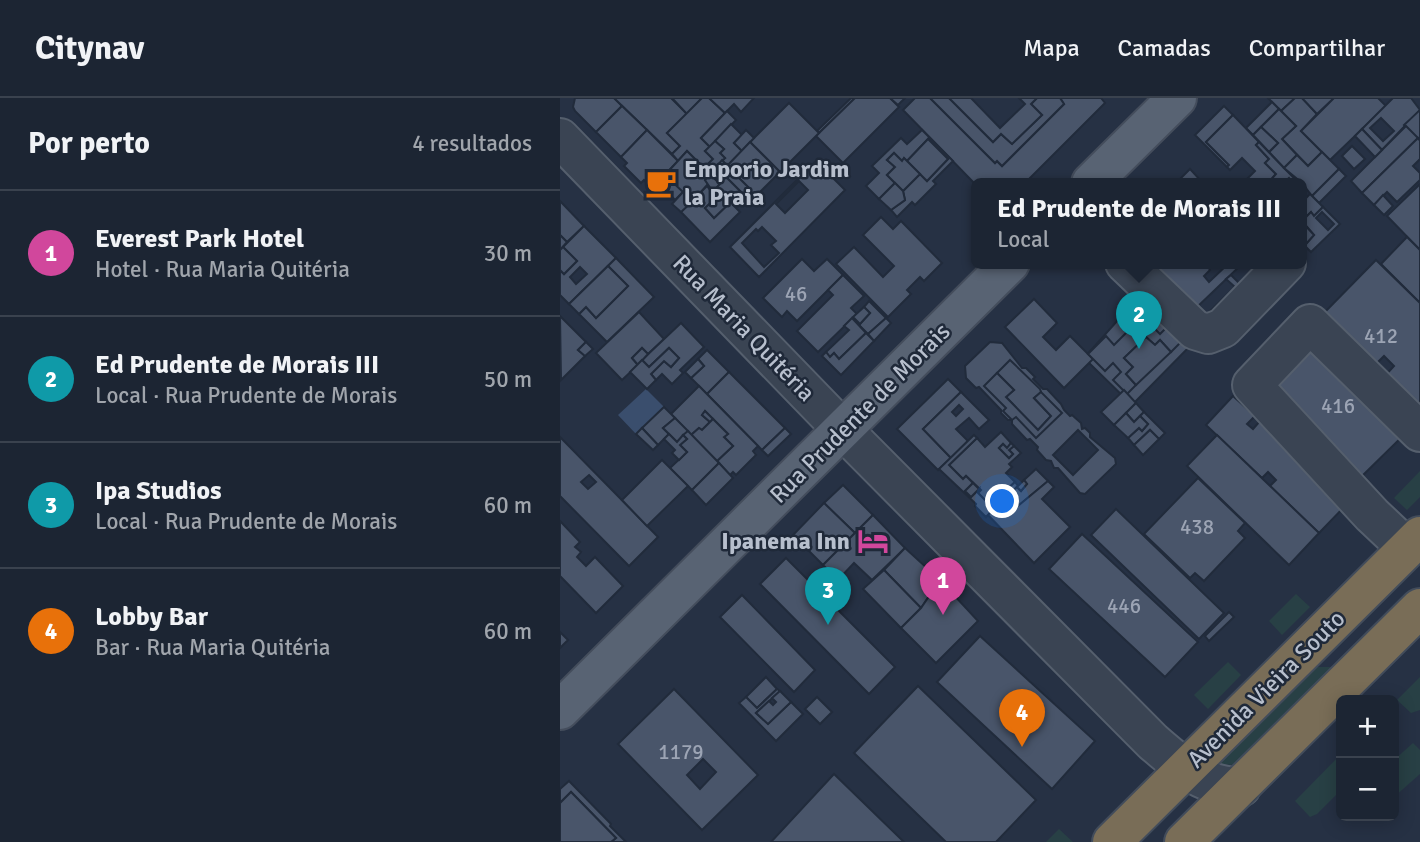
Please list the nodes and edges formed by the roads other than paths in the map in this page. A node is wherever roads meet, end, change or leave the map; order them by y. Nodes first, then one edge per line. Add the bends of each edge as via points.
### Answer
1 (1177, 98) edge
2 (560, 138) edge
3 (1096, 178) edge
4 (1004, 269) edge
5 (1131, 269) edge
6 (1280, 269) edge
7 (843, 430) junction
8 (1420, 432) edge
9 (1414, 542) edge
10 (1420, 608) edge
11 (560, 710) edge
12 (1185, 770) junction
13 (1241, 787) junction
14 (1112, 842) edge
15 (1184, 842) edge

1 - 3 main road
2 - 7 street, Rua Maria Quitéria
4 - 7 main road, Rua Prudente de Morais
5 - 6 street via 1195,330 1208,334 1223,328
7 - 11 main road, Rua Prudente de Morais
7 - 12 street, Rua Maria Quitéria
8 - 9 street via 1310,324 1252,385 1372,515
9 - 12 highway, Avenida Vieira Souto
10 - 13 highway, Avenida Vieira Souto
12 - 13 street, Rua Maria Quitéria via 1223,787
12 - 14 highway, Avenida Vieira Souto
13 - 15 highway, Avenida Vieira Souto

